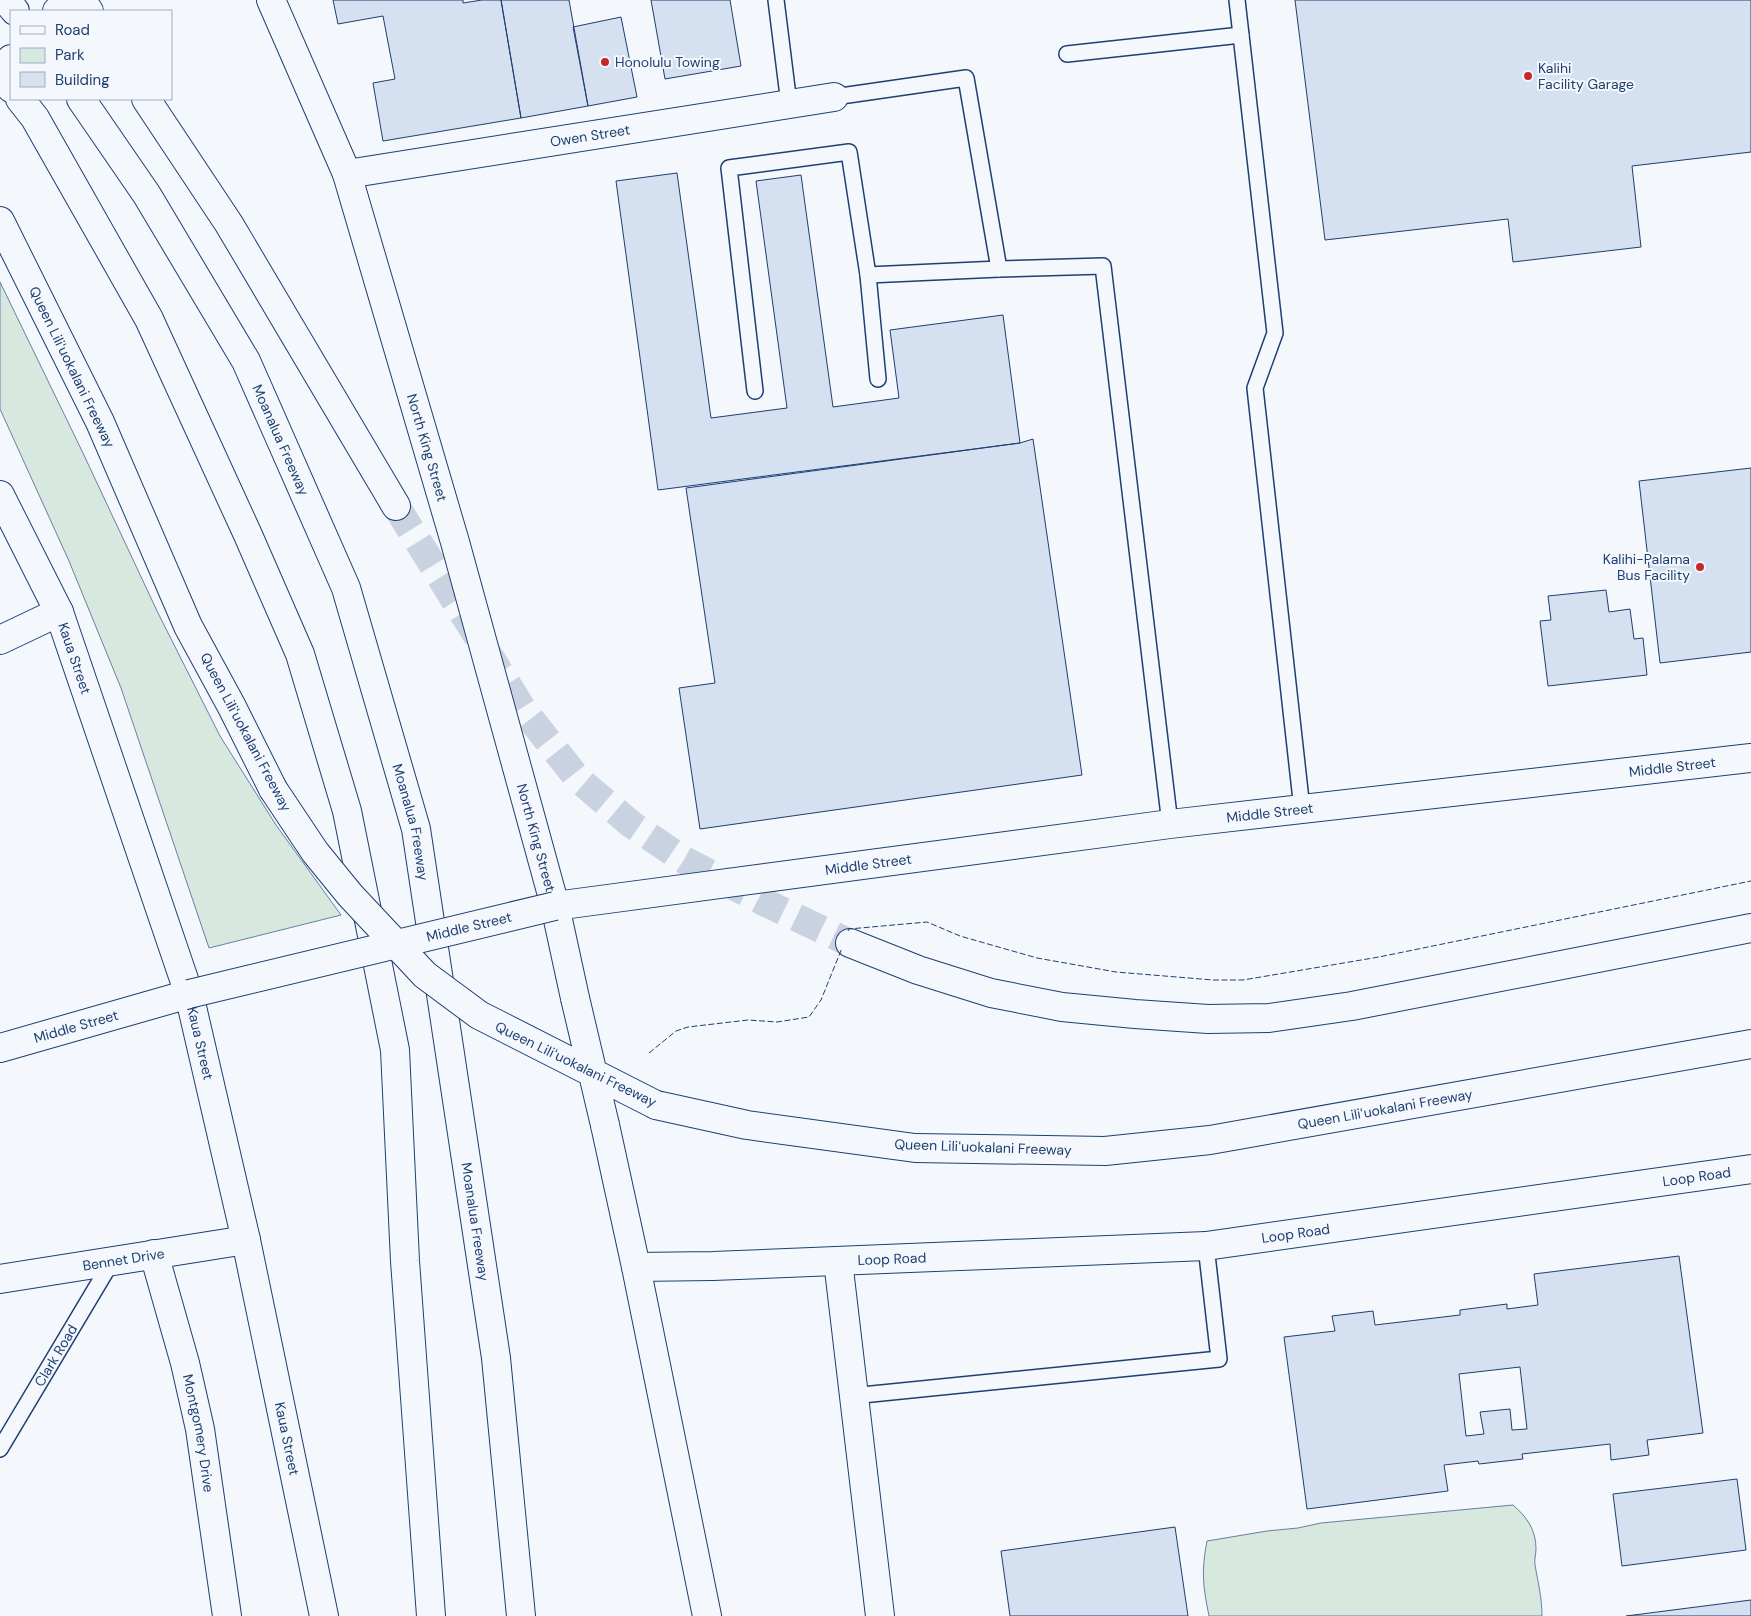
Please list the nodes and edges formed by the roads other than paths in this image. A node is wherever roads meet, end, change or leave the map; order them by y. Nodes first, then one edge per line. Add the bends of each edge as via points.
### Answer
1 (6, 0) edge
2 (68, 0) edge
3 (271, 0) edge
4 (776, 0) edge
5 (1237, 0) edge
6 (14, 10) edge
7 (58, 10) edge
8 (1241, 35) junction
9 (1067, 54) dead end
10 (10, 60) edge
11 (0, 72) edge
12 (10, 87) edge
13 (834, 97) joint
14 (82, 100) edge
15 (147, 100) edge
16 (789, 104) junction
17 (28, 108) edge
18 (347, 174) junction
19 (0, 221) edge
20 (999, 269) junction
21 (868, 275) junction
22 (878, 379) dead end
23 (755, 391) dead end
24 (0, 495) edge
25 (396, 506) tunnel mouth
26 (59, 612) junction
27 (0, 640) edge
28 (1751, 758) edge
29 (1302, 809) junction
30 (1170, 824) junction
31 (555, 906) junction
32 (1751, 928) edge
33 (850, 943) tunnel mouth
34 (189, 994) junction
35 (1751, 1044) edge
36 (0, 1048) edge
37 (1751, 1169) edge
38 (246, 1240) junction
39 (1206, 1246) junction
40 (154, 1254) junction
41 (112, 1261) junction
42 (838, 1261) junction
43 (636, 1267) junction
44 (0, 1279) edge
45 (852, 1396) junction
46 (0, 1449) edge
47 (227, 1616) edge
48 (324, 1616) edge
49 (432, 1616) edge
50 (521, 1616) edge
51 (707, 1616) edge
52 (880, 1616) edge

1 - 6 main road
2 - 7 main road
3 - 18 main road, North King Street
4 - 16 lane
5 - 8 lane
8 - 9 lane
8 - 29 lane via 1275,333 1255,388
10 - 11 main road
11 - 12 main road
13 - 16 main road, Owen Street
13 - 20 lane via 966,78
14 - 50 main road, Moanalua Freeway via 147,195 246,362 349,597 416,829 496,1358
15 - 25 main road via 229,224
16 - 18 main road, Owen Street
17 - 49 main road via 149,319 248,535 300,654 347,811 395,1050 406,1271
18 - 31 main road, North King Street via 455,542
19 - 35 main road, Queen Liliʻuokalani Freeway, bridge via 100,422 188,626 273,789 315,852 425,975 479,1015 656,1105 747,1124 914,1148 1104,1151 1210,1140
20 - 21 lane
20 - 30 lane via 1103,266
21 - 22 lane
21 - 23 lane via 849,152 728,168
24 - 26 main road, Kaua Street
26 - 27 main road
26 - 34 main road, Kaua Street
28 - 29 main road, Middle Street
29 - 30 main road, Middle Street
30 - 31 main road, Middle Street
31 - 34 main road, Middle Street, bridge
31 - 43 main road, North King Street, bridge
32 - 33 main road via 1352,1006 1269,1018 1208,1019 1062,1007 991,993 918,970
34 - 36 main road, Middle Street
34 - 38 main road, Kaua Street
37 - 39 main road, Loop Road
38 - 40 main road, Bennet Drive
38 - 48 main road, Kaua Street
39 - 42 main road, Loop Road
39 - 45 lane via 1219,1359
40 - 41 main road, Bennet Drive
40 - 47 main road, Montgomery Drive via 200,1428
41 - 44 main road, Bennet Drive
41 - 46 lane, Clark Road
42 - 43 main road, Loop Road
42 - 45 main road, Loop Road
43 - 51 main road, North King Street
45 - 52 main road, Loop Road

